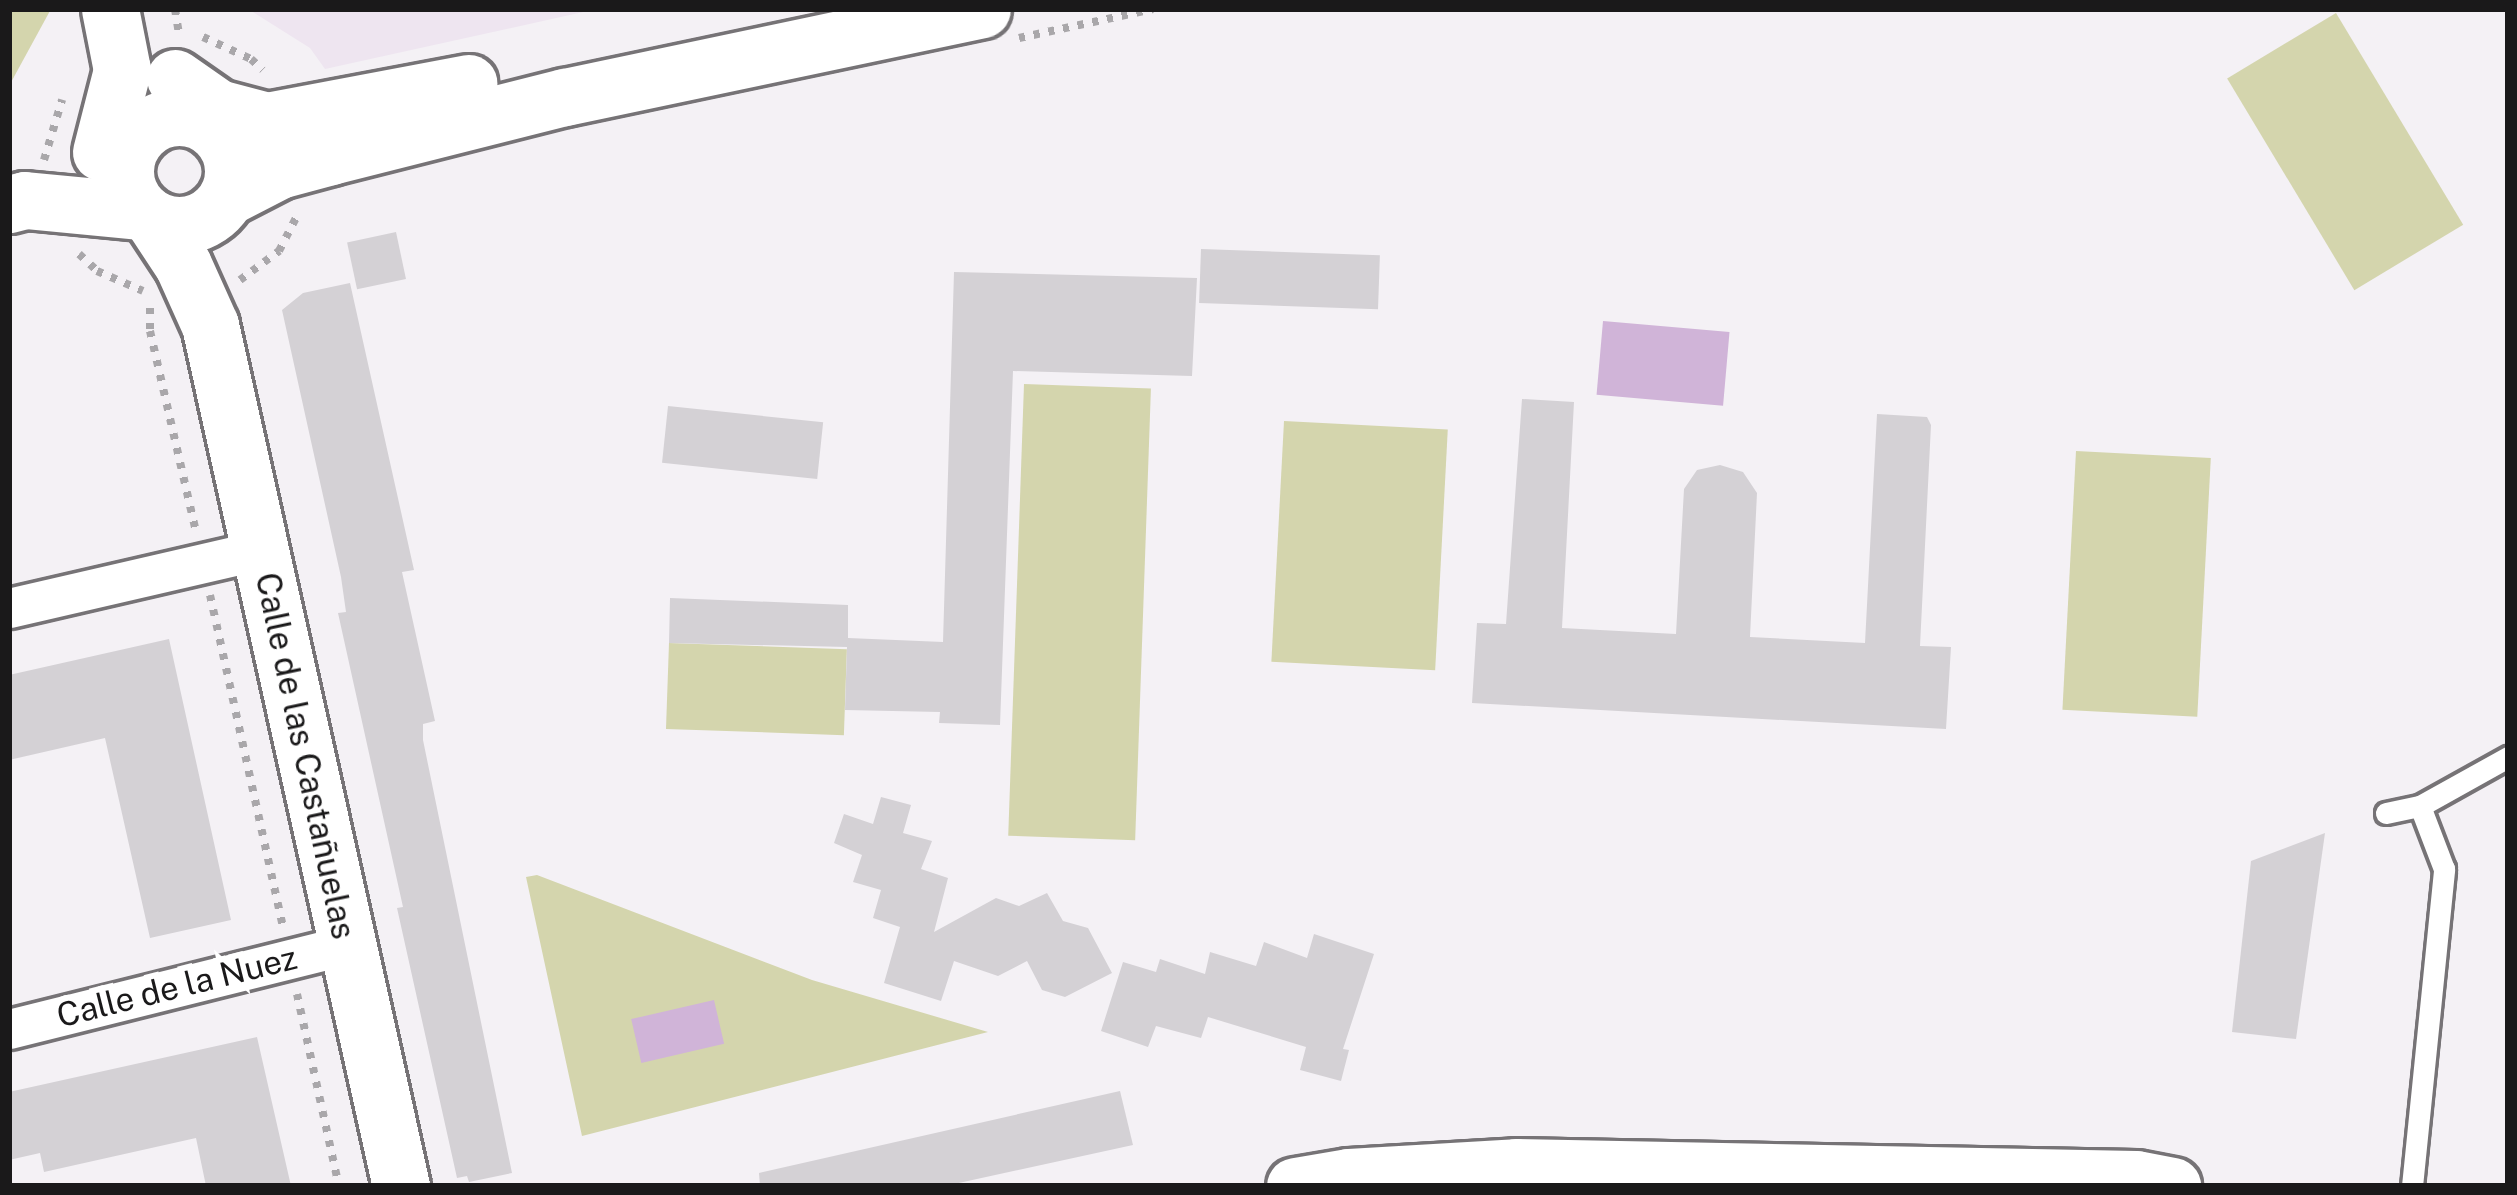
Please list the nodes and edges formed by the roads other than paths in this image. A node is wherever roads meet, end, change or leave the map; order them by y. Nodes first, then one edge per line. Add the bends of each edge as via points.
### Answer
1 (110, 9) edge
2 (126, 9) edge
3 (147, 9) edge
4 (803, 9) edge
5 (854, 9) edge
6 (982, 9) edge
7 (426, 100) junction
8 (196, 110) junction
9 (133, 189) junction
10 (225, 199) junction
11 (17, 202) edge
12 (211, 325) junction
13 (260, 550) junction
14 (9, 608) edge
15 (2508, 757) edge
16 (2420, 806) junction
17 (2386, 813) dead end
18 (345, 945) junction
19 (9, 1029) edge
20 (1512, 1177) edge
21 (1572, 1177) edge
22 (401, 1186) edge
23 (1295, 1186) edge
24 (2172, 1186) edge
25 (2412, 1186) edge

1 - 9 street
2 - 9 street via 144,105
3 - 8 street via 154,38
4 - 7 street
5 - 7 street via 759,37
6 - 10 street via 524,108 279,170
7 - 8 street via 298,139
8 - 9 street via 164,118
8 - 10 street via 233,169
9 - 10 street via 166,224 199,222
9 - 11 street
9 - 12 street, Calle de las Castañuelas
10 - 12 street, Calle de las Castañuelas
12 - 13 street, Calle de las Castañuelas
13 - 14 street
13 - 18 street, Calle de las Castañuelas
15 - 16 lane
16 - 17 lane
16 - 25 lane via 2444,869
18 - 19 street, Calle de la Nuez
18 - 22 street, Calle de las Castañuelas
20 - 21 street
20 - 23 street via 1349,1177
21 - 24 street via 2136,1179

